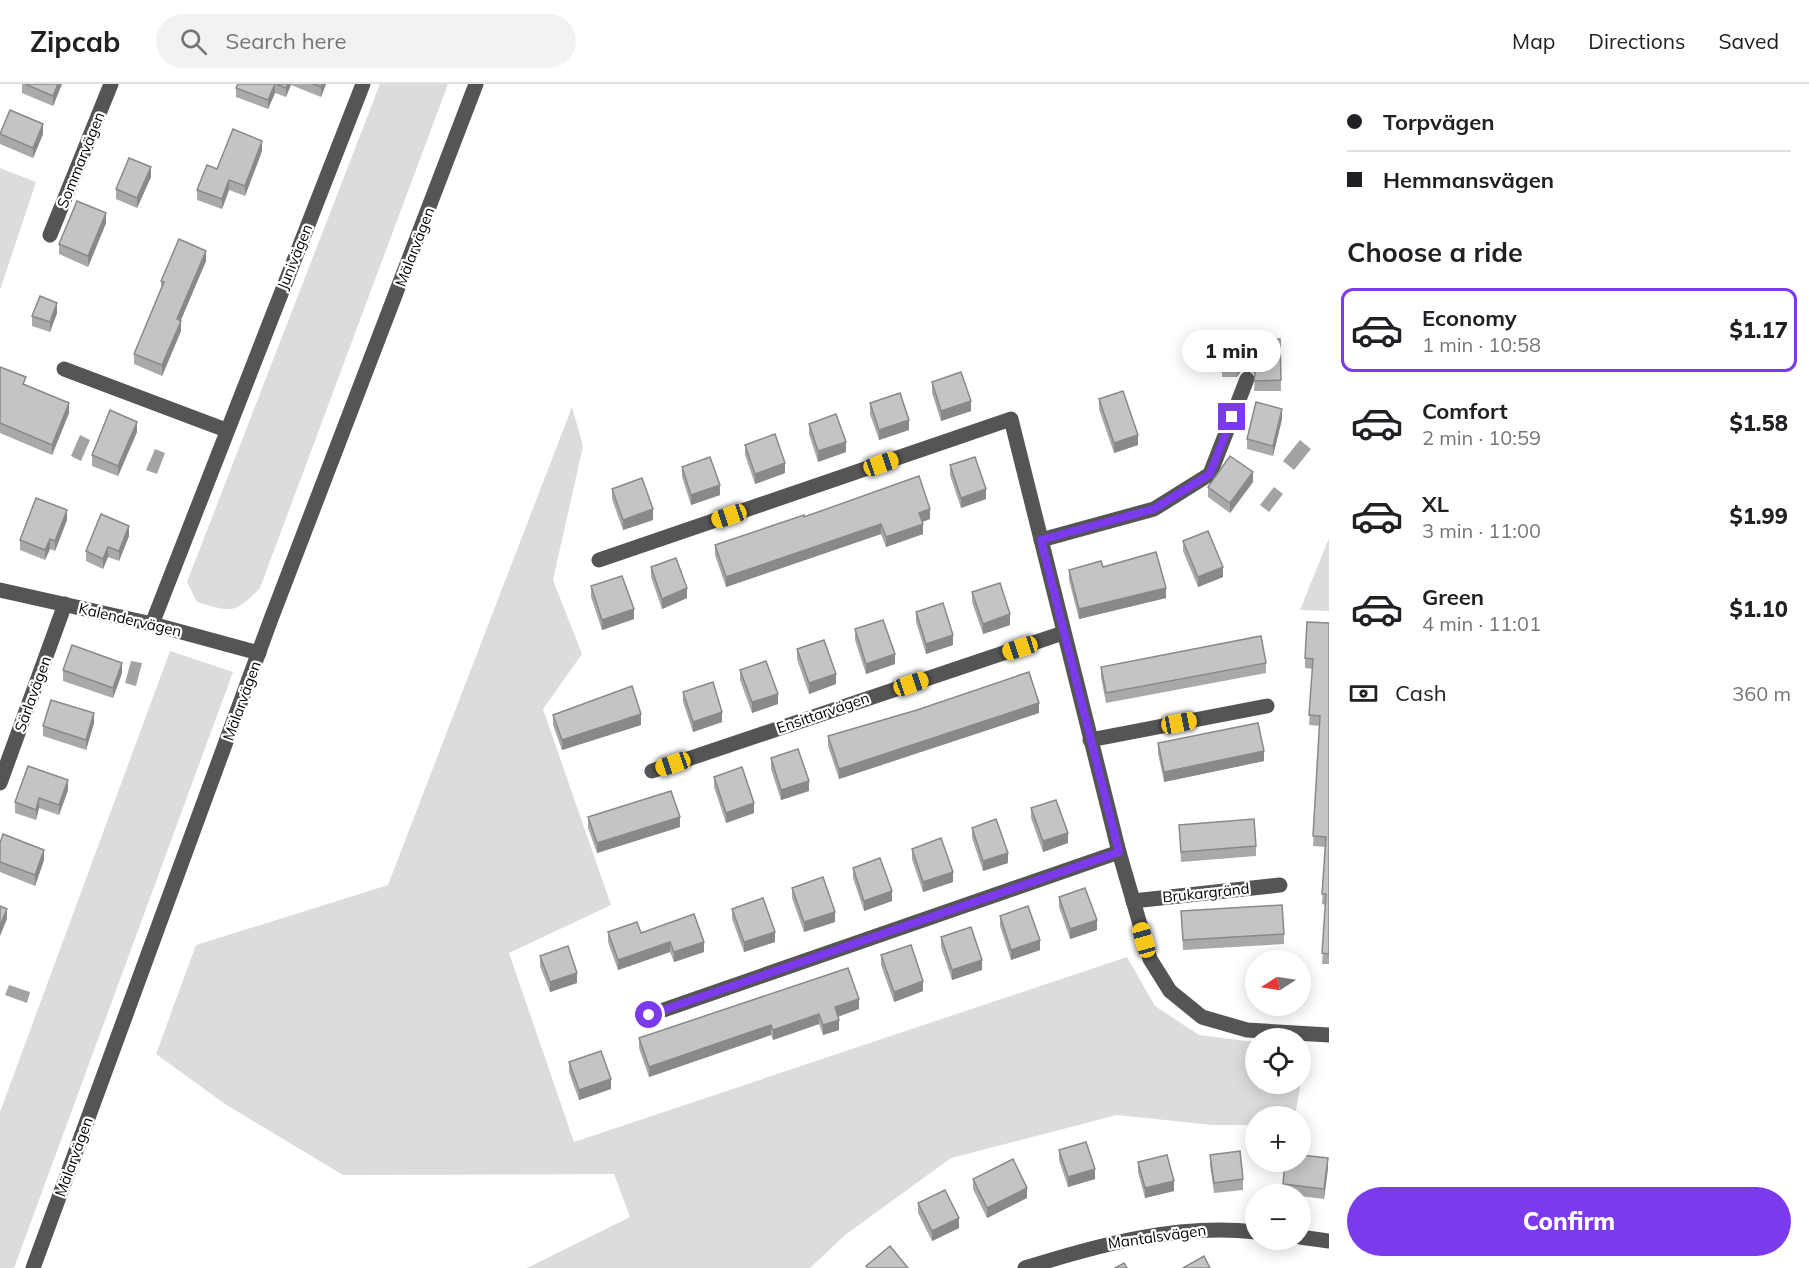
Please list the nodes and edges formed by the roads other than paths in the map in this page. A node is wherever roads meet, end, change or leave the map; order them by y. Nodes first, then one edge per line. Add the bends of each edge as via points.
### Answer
1 (111, 84) edge
2 (363, 84) edge
3 (476, 84) edge
4 (481, 84) edge
5 (458, 136) junction
6 (50, 235) dead end
7 (64, 369) dead end
8 (1247, 379) dead end
9 (226, 430) junction
10 (1041, 540) junction
11 (599, 560) dead end
12 (0, 590) edge
13 (65, 604) junction
14 (152, 624) junction
15 (1063, 633) junction
16 (259, 653) junction
17 (1267, 706) dead end
18 (1090, 740) junction
19 (652, 771) dead end
20 (0, 783) edge
21 (1119, 852) junction
22 (1280, 885) dead end
23 (1133, 901) junction
24 (649, 1015) dead end
25 (1329, 1035) edge
26 (1245, 1231) edge
27 (1311, 1239) edge
28 (1329, 1241) edge
29 (33, 1268) edge
30 (1025, 1268) edge

1 - 6 street, Sommarvägen
2 - 9 street, Junivägen
3 - 5 street, Mälarvägen
4 - 5 street, Mälarvägen
5 - 16 street, Mälarvägen
7 - 9 street
8 - 10 street via 1210,474 1154,509
9 - 14 street, Junivägen
10 - 11 street via 1011,419
10 - 15 street
12 - 13 street, Kalendervägen
13 - 14 street, Kalendervägen
13 - 20 street, Särlavägen
14 - 16 street, Kalendervägen
15 - 18 street
15 - 19 street, Ensittarvägen
16 - 29 street, Mälarvägen
17 - 18 street
18 - 21 street
21 - 23 street
21 - 24 street
22 - 23 street, Brukargränd
23 - 25 street via 1150,959 1170,991 1202,1017 1247,1030
26 - 30 street, Mantalsvägen via 1224,1228 1107,1243
27 - 28 street

